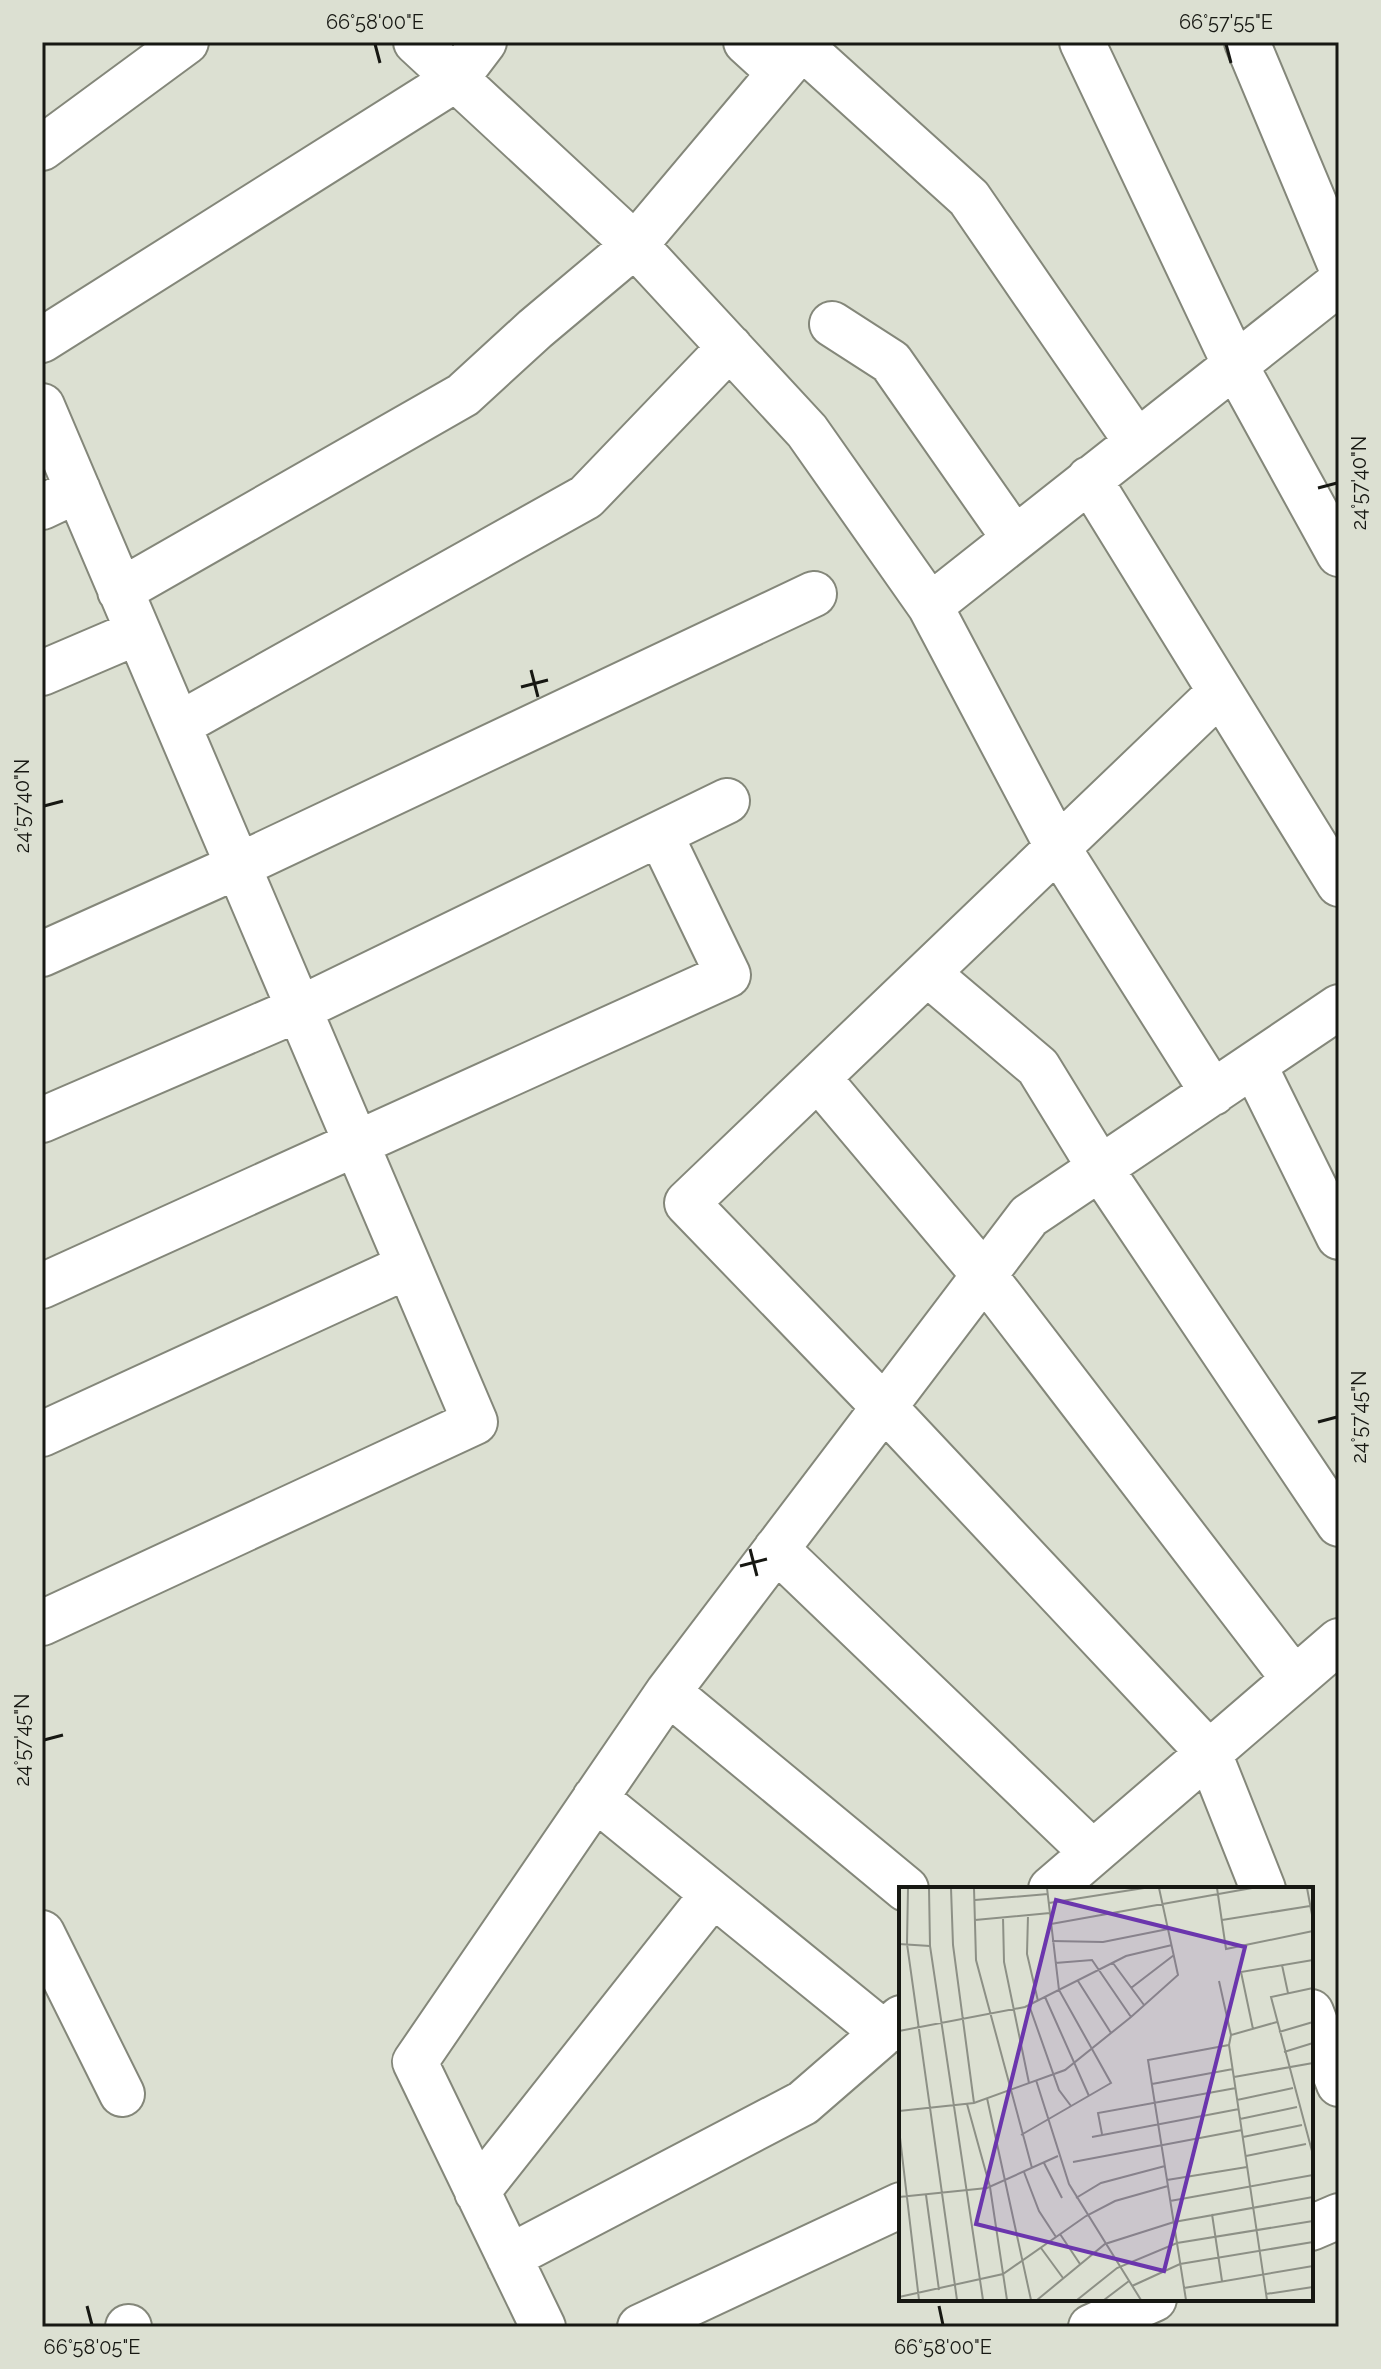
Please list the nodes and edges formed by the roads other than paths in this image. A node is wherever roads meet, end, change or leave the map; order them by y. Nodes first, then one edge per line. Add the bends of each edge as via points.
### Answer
1 (186, 42) edge
2 (416, 42) edge
3 (484, 42) edge
4 (746, 42) edge
5 (1082, 42) edge
6 (1247, 42) edge
7 (796, 54) edge
8 (456, 79) junction
9 (42, 148) edge
10 (635, 245) junction
11 (1339, 262) edge
12 (1339, 283) edge
13 (832, 324) dead end
14 (42, 340) edge
15 (730, 347) junction
16 (1235, 365) junction
17 (42, 406) edge
18 (1136, 441) junction
19 (1089, 479) junction
20 (60, 498) edge
21 (1014, 538) junction
22 (1339, 554) edge
23 (120, 591) junction
24 (814, 594) dead end
25 (930, 606) junction
26 (138, 632) junction
27 (42, 673) edge
28 (1220, 692) junction
29 (178, 725) junction
30 (727, 801) dead end
31 (660, 834) junction
32 (1058, 848) junction
33 (238, 866) junction
34 (1339, 884) edge
35 (42, 954) edge
36 (927, 973) junction
37 (1339, 1007) edge
38 (299, 1009) junction
39 (1254, 1065) junction
40 (818, 1078) junction
41 (1213, 1093) junction
42 (42, 1120) edge
43 (356, 1144) junction
44 (1100, 1168) junction
45 (1339, 1237) edge
46 (408, 1266) junction
47 (984, 1275) junction
48 (42, 1286) edge
49 (884, 1407) junction
50 (42, 1434) edge
51 (1339, 1524) edge
52 (776, 1549) junction
53 (42, 1623) edge
54 (1339, 1643) edge
55 (1294, 1679) junction
56 (668, 1692) junction
57 (1209, 1753) junction
58 (595, 1798) junction
59 (1093, 1853) junction
60 (904, 1887) edge
61 (1053, 1887) edge
62 (1262, 1887) edge
63 (713, 1894) junction
64 (42, 1933) edge
65 (1313, 2020) edge
66 (892, 2026) edge
67 (1329, 2084) edge
68 (122, 2094) dead end
69 (477, 2192) junction
70 (899, 2206) edge
71 (1339, 2216) edge
72 (1313, 2227) edge
73 (509, 2257) junction
74 (1150, 2301) edge
75 (543, 2327) edge
76 (640, 2327) edge
77 (1091, 2327) edge

1 - 9 street
2 - 8 street
3 - 8 street
4 - 7 street
5 - 16 street
6 - 11 street
7 - 10 street
7 - 18 street via 969,198
8 - 10 street
8 - 14 street
10 - 15 street
10 - 23 street via 463,395
12 - 16 street
13 - 21 street via 891,362
15 - 25 street via 807,431
15 - 29 street via 586,497
16 - 18 street
16 - 22 street
17 - 20 street
18 - 19 street
19 - 21 street
19 - 28 street
20 - 23 street
21 - 25 street
23 - 26 street
24 - 33 street
25 - 32 street
26 - 27 street
26 - 29 street
28 - 32 street
28 - 34 street
29 - 33 street
30 - 31 street
31 - 38 street
31 - 43 street via 728,975
32 - 36 street
32 - 41 street
33 - 35 street
33 - 38 street
36 - 40 street
36 - 44 street via 1038,1067
37 - 39 street
38 - 42 street
38 - 43 street
39 - 41 street
39 - 45 street
40 - 47 street
40 - 49 street via 687,1203
41 - 44 street
43 - 46 street
43 - 48 street
44 - 47 street via 1029,1216
44 - 51 street
46 - 50 street
46 - 53 street via 475,1422
47 - 49 street
47 - 55 street
49 - 52 street
49 - 57 street
52 - 56 street
52 - 59 street
54 - 55 street
55 - 57 street
56 - 58 street
56 - 60 street
57 - 59 street
57 - 62 street
58 - 63 street
58 - 69 street via 415,2062
59 - 61 street
63 - 66 street
63 - 69 street
64 - 68 street
65 - 67 street
66 - 73 street via 803,2103
69 - 73 street
70 - 76 street
71 - 72 street
73 - 75 street
74 - 77 street

